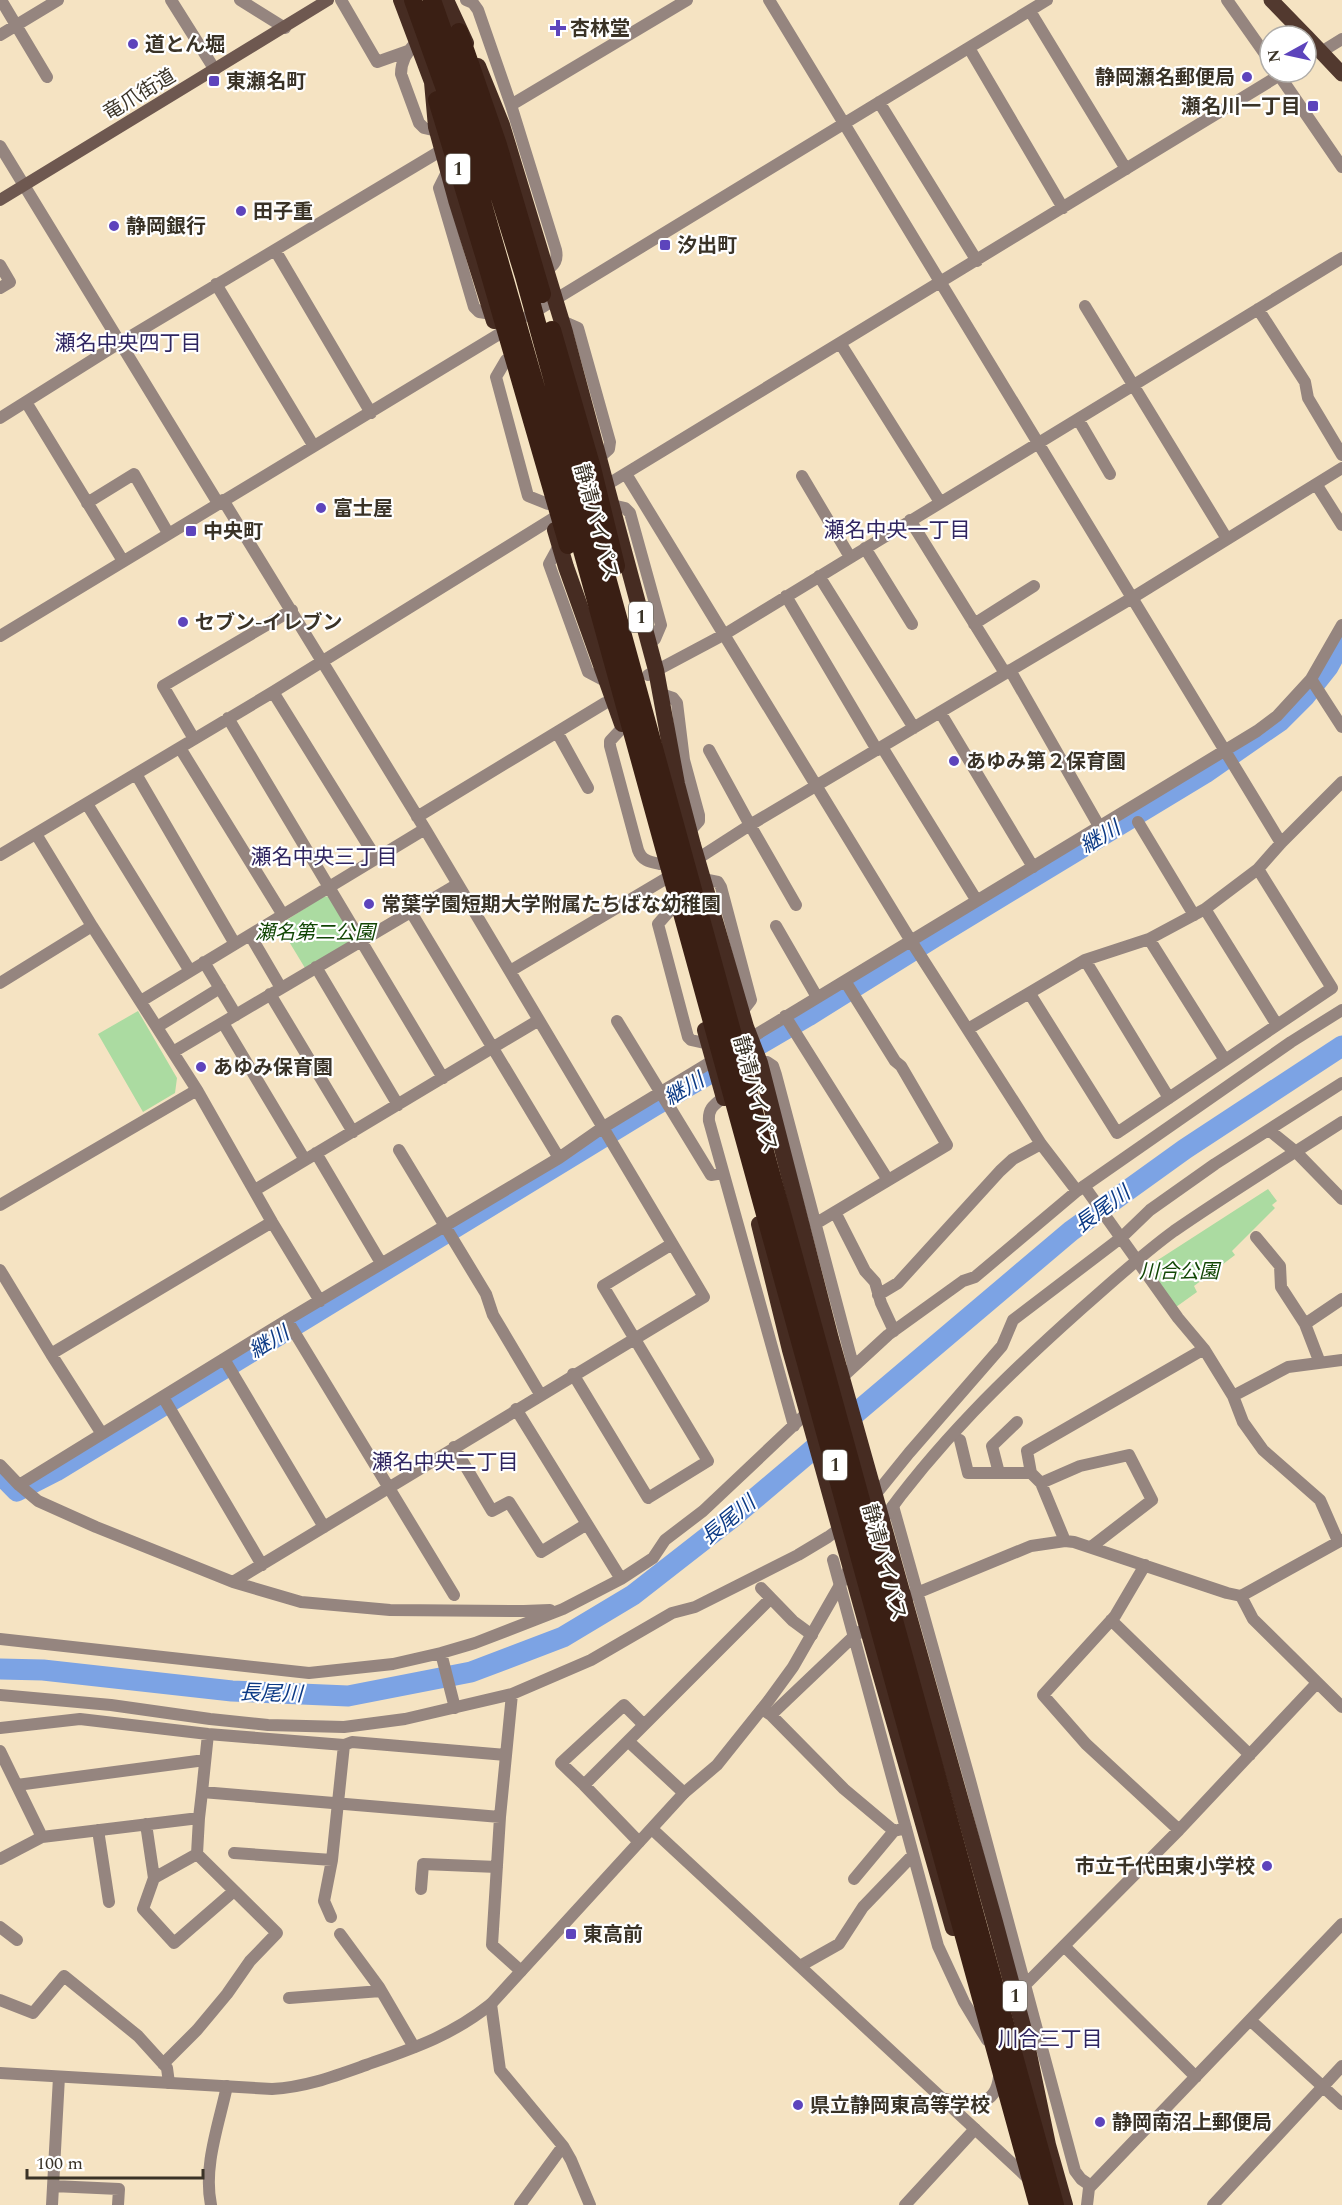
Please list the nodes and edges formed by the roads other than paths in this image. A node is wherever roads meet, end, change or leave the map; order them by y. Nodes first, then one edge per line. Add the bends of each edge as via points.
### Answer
1 (1, 0) edge
2 (58, 0) edge
3 (171, 0) edge
4 (240, 0) edge
5 (328, 0) edge
6 (341, 0) edge
7 (401, 0) edge
8 (413, 0) edge
9 (432, 0) edge
10 (446, 0) edge
11 (466, 0) edge
12 (687, 0) edge
13 (769, 0) edge
14 (1047, 0) edge
15 (1227, 0) edge
16 (1271, 0) edge
17 (1030, 11) junction
18 (1294, 24) edge
19 (16, 25) junction
20 (285, 28) junction
21 (459, 32) junction
22 (0, 35) edge
23 (1342, 39) edge
24 (1258, 44) edge
25 (412, 46) junction
26 (969, 48) junction
27 (1318, 49) edge
28 (1321, 52) junction
29 (215, 70) junction
30 (1342, 74) edge
31 (47, 77) dead end
32 (432, 82) junction
33 (1263, 84) edge
34 (1286, 84) edge
35 (879, 102) junction
36 (511, 105) junction
37 (844, 123) junction
38 (437, 131) junction
39 (0, 146) edge
40 (442, 150) junction
41 (1342, 167) edge
42 (1126, 169) junction
43 (24, 186) junction
44 (0, 200) edge
45 (1063, 208) junction
46 (275, 250) junction
47 (1342, 258) edge
48 (976, 261) junction
49 (0, 265) edge
50 (547, 270) junction
51 (940, 282) junction
52 (216, 285) junction
53 (0, 288) edge
54 (556, 299) junction
55 (1085, 306) dead end
56 (1258, 309) junction
57 (498, 334) junction
58 (121, 342) junction
59 (840, 343) junction
60 (1133, 385) junction
61 (26, 402) junction
62 (371, 413) junction
63 (0, 417) edge
64 (1078, 419) junction
65 (1039, 443) junction
66 (313, 445) junction
67 (1342, 455) edge
68 (1342, 468) edge
69 (626, 474) junction
70 (1110, 474) dead end
71 (802, 476) dead end
72 (1316, 484) junction
73 (607, 485) junction
74 (221, 501) junction
75 (940, 502) junction
76 (87, 503) junction
77 (550, 511) junction
78 (910, 520) junction
79 (1342, 525) edge
80 (168, 533) junction
81 (1227, 539) junction
82 (865, 548) junction
83 (850, 557) junction
84 (123, 561) junction
85 (819, 576) junction
86 (1034, 586) dead end
87 (786, 596) junction
88 (1132, 598) junction
89 (292, 610) junction
90 (912, 624) dead end
91 (974, 624) junction
92 (1342, 625) edge
93 (725, 634) junction
94 (0, 636) edge
95 (322, 662) junction
96 (652, 672) junction
97 (1007, 672) junction
98 (1311, 679) junction
99 (273, 692) junction
100 (605, 703) dead end
101 (940, 712) junction
102 (228, 718) junction
103 (626, 726) junction
104 (1342, 727) edge
105 (914, 728) junction
106 (556, 732) junction
107 (194, 739) junction
108 (180, 748) junction
109 (879, 748) junction
110 (710, 750) dead end
111 (1225, 752) junction
112 (136, 774) junction
113 (1342, 782) edge
114 (817, 785) junction
115 (588, 788) dead end
116 (87, 804) junction
117 (417, 817) junction
118 (1138, 822) dead end
119 (750, 825) junction
120 (1099, 826) junction
121 (682, 827) junction
122 (425, 829) junction
123 (36, 834) junction
124 (1281, 843) junction
125 (1, 851) edge
126 (376, 858) junction
127 (698, 859) junction
128 (1033, 867) junction
129 (1258, 869) junction
130 (662, 872) junction
131 (458, 884) junction
132 (328, 888) junction
133 (977, 901) junction
134 (796, 905) dead end
135 (411, 912) junction
136 (1199, 912) junction
137 (283, 915) junction
138 (92, 926) junction
139 (776, 926) dead end
140 (250, 935) junction
141 (1149, 939) junction
142 (360, 941) junction
143 (911, 941) junction
144 (235, 944) junction
145 (1085, 960) junction
146 (204, 962) junction
147 (316, 967) junction
148 (190, 971) junction
149 (510, 971) junction
150 (845, 981) junction
151 (0, 983) edge
152 (220, 988) junction
153 (276, 991) junction
154 (1030, 994) junction
155 (817, 998) junction
156 (141, 1001) junction
157 (1342, 1010) edge
158 (237, 1014) junction
159 (785, 1016) junction
160 (539, 1020) junction
161 (617, 1021) dead end
162 (223, 1023) junction
163 (1277, 1025) junction
164 (157, 1027) junction
165 (968, 1029) junction
166 (750, 1038) junction
167 (492, 1049) junction
168 (173, 1052) junction
169 (711, 1053) junction
170 (1225, 1060) junction
171 (760, 1063) junction
172 (443, 1078) junction
173 (1342, 1083) edge
174 (197, 1090) junction
175 (660, 1093) junction
176 (724, 1097) junction
177 (1169, 1098) junction
178 (398, 1105) junction
179 (1342, 1122) edge
180 (602, 1128) junction
181 (353, 1131) junction
182 (1270, 1131) junction
183 (1041, 1144) junction
184 (399, 1150) dead end
185 (1296, 1152) junction
186 (311, 1156) junction
187 (559, 1158) junction
188 (723, 1173) junction
189 (888, 1180) junction
190 (1082, 1189) junction
191 (255, 1190) junction
192 (1342, 1199) edge
193 (0, 1205) edge
194 (835, 1212) junction
195 (272, 1222) junction
196 (815, 1224) junction
197 (444, 1226) junction
198 (1120, 1236) junction
199 (1256, 1237) dead end
200 (672, 1244) junction
201 (1137, 1260) junction
202 (381, 1263) junction
203 (2, 1278) edge
204 (878, 1295) junction
205 (1342, 1299) edge
206 (320, 1300) junction
207 (287, 1320) junction
208 (1305, 1324) junction
209 (894, 1331) junction
210 (633, 1339) junction
211 (1204, 1349) junction
212 (51, 1354) junction
213 (224, 1359) junction
214 (1342, 1360) edge
215 (1320, 1363) junction
216 (854, 1365) junction
217 (573, 1374) junction
218 (540, 1394) junction
219 (1233, 1396) junction
220 (163, 1397) junction
221 (516, 1409) junction
222 (1017, 1422) dead end
223 (794, 1426) junction
224 (102, 1434) junction
225 (960, 1440) dead end
226 (454, 1447) junction
227 (0, 1465) edge
228 (999, 1473) junction
229 (1031, 1473) junction
230 (1041, 1483) junction
231 (19, 1485) junction
232 (390, 1486) junction
233 (893, 1506) junction
234 (587, 1524) junction
235 (324, 1527) junction
236 (1340, 1540) edge
237 (1065, 1541) junction
238 (1091, 1547) junction
239 (833, 1560) dead end
240 (262, 1565) junction
241 (1145, 1565) junction
242 (621, 1579) junction
243 (233, 1582) junction
244 (840, 1586) junction
245 (761, 1588) dead end
246 (916, 1592) junction
247 (454, 1595) dead end
248 (1240, 1596) junction
249 (770, 1599) junction
250 (563, 1609) junction
251 (1111, 1620) junction
252 (812, 1635) junction
253 (854, 1637) junction
254 (0, 1639) edge
255 (441, 1653) junction
256 (1317, 1683) junction
257 (512, 1694) junction
258 (0, 1695) edge
259 (1342, 1707) edge
260 (455, 1708) junction
261 (766, 1712) junction
262 (644, 1725) junction
263 (0, 1728) edge
264 (208, 1734) junction
265 (628, 1741) junction
266 (344, 1745) junction
267 (0, 1751) edge
268 (506, 1755) junction
269 (1250, 1755) junction
270 (205, 1760) junction
271 (17, 1785) junction
272 (584, 1785) junction
273 (202, 1792) junction
274 (684, 1793) junction
275 (338, 1803) junction
276 (500, 1817) junction
277 (199, 1818) junction
278 (146, 1824) junction
279 (652, 1829) junction
280 (98, 1830) junction
281 (900, 1830) junction
282 (1179, 1830) junction
283 (42, 1837) junction
284 (639, 1842) junction
285 (234, 1853) dead end
286 (197, 1854) junction
287 (913, 1855) junction
288 (0, 1859) edge
289 (332, 1860) junction
290 (497, 1867) junction
291 (154, 1878) junction
292 (854, 1879) dead end
293 (422, 1889) dead end
294 (234, 1891) junction
295 (108, 1902) dead end
296 (331, 1917) dead end
297 (1342, 1924) edge
298 (1002, 1925) junction
299 (0, 1927) edge
300 (340, 1934) dead end
301 (17, 1940) dead end
302 (1064, 1946) junction
303 (800, 1966) junction
304 (521, 1971) junction
305 (1024, 1986) junction
306 (381, 1991) junction
307 (289, 1998) dead end
308 (0, 2000) edge
309 (491, 2004) junction
310 (1250, 2020) junction
311 (1031, 2036) junction
312 (990, 2043) junction
313 (414, 2048) junction
314 (163, 2064) junction
315 (1342, 2066) edge
316 (0, 2073) edge
317 (59, 2077) junction
318 (999, 2077) junction
319 (1196, 2077) junction
320 (169, 2083) junction
321 (227, 2086) junction
322 (1323, 2086) junction
323 (944, 2099) junction
324 (1342, 2104) edge
325 (975, 2129) junction
326 (563, 2146) junction
327 (1026, 2178) junction
328 (1091, 2186) junction
329 (53, 2187) junction
330 (52, 2205) edge
331 (118, 2205) edge
332 (211, 2205) edge
333 (520, 2205) edge
334 (590, 2205) edge
335 (905, 2205) edge
336 (1034, 2205) edge
337 (1038, 2205) edge
338 (1057, 2205) edge
339 (1065, 2205) edge
340 (1087, 2205) edge
341 (1213, 2205) edge

1 - 19 street
2 - 19 street
3 - 29 street
4 - 20 street
5 - 20 main road, 竜爪街道
6 - 25 street via 377,62
7 - 25 highway, 1
8 - 103 highway, 静清バイパス / 1 via 469,156 561,474
9 - 121 highway, 静清バイパス / 1 via 524,276
10 - 21 highway, 1
11 - 36 street via 478,10
12 - 36 street
13 - 37 street
14 - 17 street
15 - 24 street
16 - 18 main road
17 - 26 street
17 - 42 street
19 - 22 street
19 - 31 street
20 - 29 main road, 竜爪街道
21 - 50 highway, 1 via 481,71 502,124
21 - 121 highway via 498,145 592,468
23 - 28 street
25 - 32 highway, 1
25 - 38 street via 401,74 419,123
26 - 35 street
26 - 45 street
27 - 28 main road
28 - 30 main road
29 - 43 main road, 竜爪街道
32 - 38 highway, 1
32 - 103 highway, 1
33 - 42 street
34 - 41 street
35 - 37 street
35 - 48 street
36 - 50 street via 558,258
37 - 51 street
37 - 54 street
38 - 40 highway, 1
39 - 43 street
40 - 46 street
40 - 57 highway, 1
42 - 45 street
43 - 44 main road, 竜爪街道
43 - 58 street
45 - 48 street
46 - 52 street
46 - 62 street
47 - 56 street
48 - 51 street
49 - 53 street via 10,282
50 - 54 highway, 1
51 - 59 street
51 - 65 street
52 - 58 street
52 - 66 street
54 - 57 street
54 - 73 highway, 1
55 - 60 street
56 - 60 street
56 - 67 street via 1305,382 1308,398
57 - 62 street
57 - 77 highway, 1
58 - 61 street
58 - 74 street
59 - 69 street
59 - 75 street
60 - 64 street
60 - 81 street
61 - 63 street
61 - 76 street
62 - 66 street
64 - 65 street
64 - 70 street
65 - 75 street
65 - 88 street
66 - 74 street
68 - 72 street
69 - 73 street
69 - 93 street
71 - 83 street
72 - 79 street
72 - 81 street
73 - 77 street
73 - 96 highway, 1
74 - 80 street
74 - 89 street
75 - 78 street
76 - 80 street via 134,474
76 - 84 street
77 - 95 street
77 - 103 highway, 1 via 607,682
78 - 82 street
78 - 91 street
80 - 84 street
81 - 88 street
82 - 83 street
82 - 90 street
83 - 85 street
84 - 94 street
85 - 87 street
85 - 105 street
86 - 91 street
87 - 93 street
87 - 109 street
88 - 97 street
88 - 111 street
89 - 95 street
89 - 107 street via 163,686
91 - 97 street
92 - 98 street
93 - 96 street
93 - 114 street
95 - 99 street
95 - 117 street
96 - 121 highway, 1 via 661,694
97 - 101 street
97 - 120 street
98 - 104 street
98 - 111 street via 1276,716
99 - 102 street
99 - 126 street
100 - 106 street
101 - 105 street
101 - 128 street
102 - 107 street
102 - 132 street
103 - 130 highway, 1
103 - 337 highway, 静清バイパス / 1
105 - 109 street
106 - 115 street
106 - 117 street
107 - 108 street
108 - 112 street
108 - 137 street
109 - 114 street
109 - 133 street
110 - 119 street
111 - 120 street
111 - 124 street
112 - 116 street
112 - 144 street
113 - 124 street
114 - 119 street
114 - 143 street
116 - 123 street
116 - 148 street
117 - 122 street
118 - 136 street
119 - 127 street
119 - 134 street
120 - 128 street
121 - 127 highway, 1
121 - 338 highway, 静清バイパス / 1
122 - 126 street
122 - 131 street
123 - 125 street
123 - 138 street
124 - 129 street
126 - 132 street
127 - 130 street
127 - 166 highway, 1
128 - 133 street
129 - 136 street
129 - 163 street via 1332,988
130 - 149 street
130 - 169 highway, 1
131 - 135 street
131 - 149 street
132 - 137 street
132 - 142 street
133 - 143 street
135 - 142 street
135 - 167 street
136 - 141 street
136 - 163 street
137 - 140 street
138 - 151 street
138 - 156 street
139 - 155 street
140 - 144 street
140 - 153 street
141 - 145 street
141 - 170 street
142 - 147 street
142 - 172 street
143 - 150 street
143 - 165 street
144 - 146 street
145 - 154 street
145 - 177 street
146 - 148 street
146 - 152 street
147 - 153 street
147 - 178 street
148 - 156 street
149 - 160 street
150 - 155 street
150 - 189 street via 947,1145
152 - 158 street
152 - 164 street
153 - 158 street
153 - 181 street
154 - 165 street
154 - 177 street via 1116,1133
155 - 159 street
156 - 164 street
157 - 190 street
158 - 162 street
159 - 166 street
159 - 189 street
160 - 167 street
160 - 180 street
161 - 175 street
162 - 168 street
162 - 186 street
163 - 170 street
164 - 168 street
165 - 183 street
166 - 169 street
166 - 171 highway, 1
167 - 172 street
167 - 187 street
168 - 174 street
169 - 175 street
169 - 176 highway, 1
170 - 177 street
171 - 196 street via 772,1066
171 - 298 highway, 1 via 834,1350 957,1789
172 - 178 street
173 - 182 street
174 - 191 street
174 - 193 street
175 - 180 street
175 - 188 street via 711,1175
176 - 188 street via 708,1112
176 - 312 highway, 1 via 790,1350 942,1894
178 - 181 street
179 - 185 street
180 - 187 street
180 - 200 street
181 - 186 street
182 - 185 street
182 - 198 street via 1215,1164
183 - 190 street
183 - 204 street via 1000,1170 898,1283
184 - 197 street
185 - 192 street
185 - 201 street via 1174,1231
186 - 191 street
186 - 202 street
187 - 197 street
188 - 223 street
189 - 194 street
190 - 198 street
190 - 209 street via 975,1277 963,1281
191 - 195 street
194 - 196 street
194 - 204 street via 865,1271 875,1282
195 - 206 street
195 - 212 street
196 - 216 street
197 - 202 street
197 - 218 street
198 - 201 street
198 - 257 street via 1013,1320 1002,1346 886,1484 828,1538 695,1607 672,1613 591,1660
199 - 208 street via 1280,1266 1281,1287
200 - 210 street via 603,1287
200 - 210 street via 704,1297
201 - 211 street
201 - 233 street via 1020,1364 946,1439
202 - 206 street
203 - 212 street
204 - 209 street
205 - 208 street
206 - 207 street
207 - 213 street
207 - 232 street
208 - 215 street
209 - 216 street
210 - 217 street
210 - 217 street via 708,1461 648,1498
211 - 219 street
211 - 229 street via 1027,1451
212 - 224 street
213 - 220 street
213 - 235 street
214 - 215 street
215 - 219 street via 1288,1367
216 - 223 street
217 - 218 street
218 - 221 street
219 - 236 street via 1243,1422 1263,1450 1320,1500
220 - 224 street
220 - 240 street
221 - 226 street
221 - 234 street
222 - 228 street via 992,1446
223 - 242 street via 703,1511 665,1540 653,1558
224 - 231 street
225 - 228 street via 968,1473
226 - 232 street
226 - 234 street via 492,1511 509,1502 542,1552
227 - 231 street
228 - 229 street
229 - 230 street
230 - 237 street
230 - 238 street via 1080,1466 1129,1455 1152,1500
231 - 243 street via 38,1501
232 - 235 street
232 - 247 street
233 - 244 street
233 - 246 street
234 - 242 street
235 - 240 street
236 - 248 street
237 - 238 street
237 - 246 street via 1030,1546
238 - 241 street
239 - 244 street
240 - 243 street
241 - 248 street
241 - 251 street
242 - 250 street
243 - 250 street via 301,1602 390,1610
244 - 252 street
244 - 253 street
245 - 249 street
246 - 253 street
246 - 298 street via 971,1784
248 - 256 street via 1253,1620
249 - 252 street
249 - 262 street
250 - 255 street
251 - 269 street
251 - 282 street via 1043,1695 1086,1744
252 - 261 street
253 - 261 street
253 - 281 street
254 - 255 street via 309,1673 393,1664
255 - 260 street
256 - 259 street
256 - 269 street
257 - 260 street
257 - 268 street
258 - 260 street via 268,1725 344,1727
261 - 274 street via 717,1765
261 - 281 street via 844,1789
262 - 265 street
262 - 272 street via 624,1705 561,1764
263 - 264 street via 80,1719
264 - 266 street
264 - 270 street
265 - 272 street
265 - 274 street
266 - 268 street via 352,1742
266 - 275 street
267 - 271 street
268 - 276 street
269 - 282 street
270 - 271 street
270 - 273 street
271 - 283 street
272 - 284 street
273 - 275 street
273 - 277 street
274 - 279 street
275 - 276 street
275 - 289 street
276 - 290 street
277 - 278 street
277 - 286 street
278 - 280 street
278 - 291 street
279 - 284 street
279 - 303 street
280 - 283 street
280 - 295 street
281 - 287 street
281 - 292 street
282 - 302 street
283 - 288 street
284 - 304 street
285 - 289 street
286 - 291 street
286 - 294 street
287 - 303 street via 863,1907 839,1944
287 - 312 street via 938,1946 964,2002
289 - 296 street via 324,1901
290 - 293 street via 423,1864
290 - 304 street via 492,1945
291 - 294 street via 144,1909 174,1943
294 - 314 street via 277,1933 250,1961 197,2030
297 - 310 street
298 - 305 street
298 - 311 highway, 1
299 - 301 street
300 - 306 street
302 - 305 street
302 - 319 street
303 - 323 street
304 - 309 street
305 - 311 street
306 - 307 street
306 - 313 street
308 - 314 street via 33,2013 64,1976 138,2036
309 - 313 street via 452,2031
309 - 326 street via 500,2070
310 - 319 street
310 - 322 street
311 - 328 street via 1075,2171
311 - 339 highway, 1 via 1048,2145
312 - 318 highway, 1
313 - 321 street via 311,2084 272,2089
314 - 320 street
315 - 322 street
316 - 317 street
317 - 320 street
317 - 329 street
318 - 323 street via 998,2089 988,2100 967,2103
318 - 327 highway, 1
319 - 328 street
320 - 321 street
321 - 332 street via 207,2187
322 - 324 street
322 - 341 street
323 - 325 street
325 - 327 street
325 - 335 street
326 - 333 street
326 - 334 street
327 - 336 highway, 1
327 - 338 street
328 - 340 street
329 - 330 street
329 - 331 street via 119,2189

